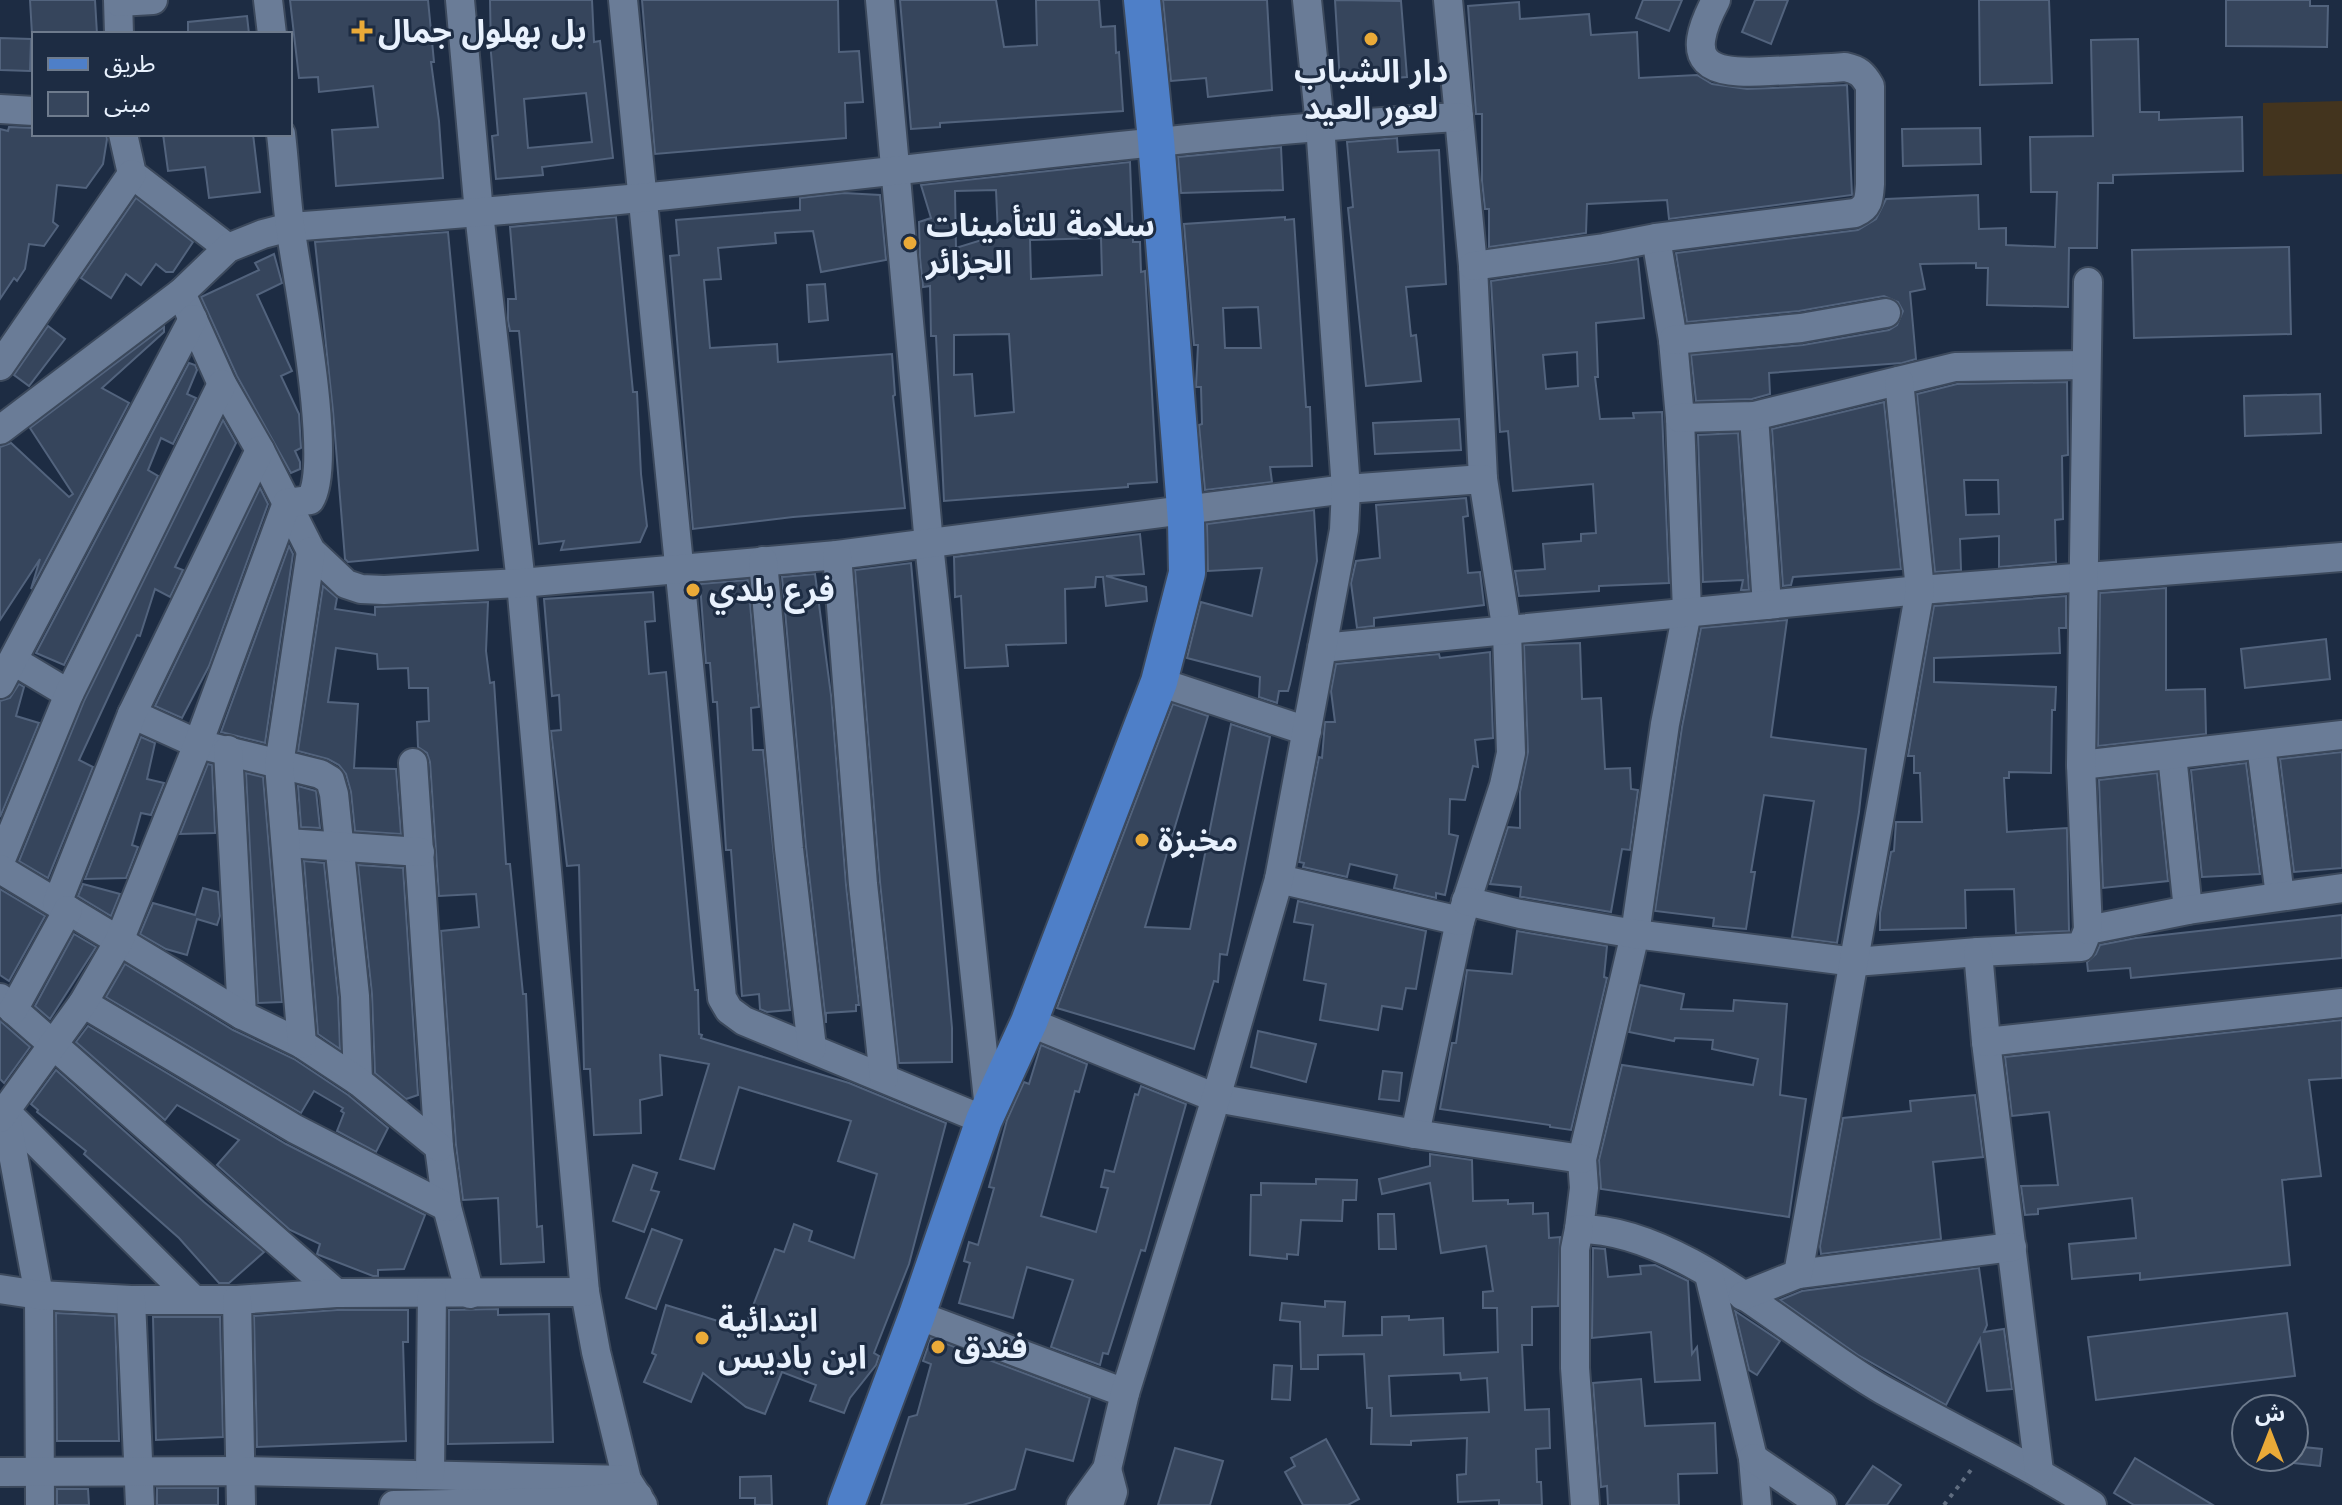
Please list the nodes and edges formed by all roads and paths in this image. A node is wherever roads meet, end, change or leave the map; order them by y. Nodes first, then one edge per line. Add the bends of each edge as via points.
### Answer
1 (153, 0) edge
2 (268, 0) edge
3 (460, 0) edge
4 (623, 0) edge
5 (880, 0) edge
6 (1142, 0) edge
7 (1307, 0) edge
8 (1448, 0) edge
9 (1716, 0) edge
10 (118, 1) edge
11 (119, 32) edge
12 (272, 32) edge
13 (0, 109) edge
14 (32, 111) edge
15 (1459, 117) junction
16 (1320, 125) junction
17 (123, 136) edge
18 (281, 136) edge
19 (1156, 140) junction
20 (896, 169) junction
21 (132, 174) junction
22 (642, 198) junction
23 (479, 213) junction
24 (290, 227) junction
25 (1656, 238) junction
26 (228, 248) junction
27 (1473, 266) junction
28 (2088, 282) dead end
29 (181, 293) junction
30 (1886, 313) dead end
31 (193, 319) junction
32 (1673, 340) junction
33 (2085, 365) junction
34 (0, 366) edge
35 (1899, 381) junction
36 (222, 384) junction
37 (1754, 416) junction
38 (1680, 418) junction
39 (0, 430) edge
40 (260, 450) junction
41 (1483, 479) junction
42 (1346, 489) junction
43 (287, 503) junction
44 (1185, 509) junction
45 (929, 544) junction
46 (311, 551) junction
47 (837, 555) junction
48 (2342, 557) edge
49 (763, 561) junction
50 (681, 568) junction
51 (2083, 577) junction
52 (521, 583) junction
53 (1920, 590) junction
54 (1767, 605) junction
55 (1687, 612) junction
56 (1507, 632) junction
57 (1322, 648) junction
58 (5, 674) edge
59 (1159, 682) junction
60 (69, 694) junction
61 (132, 714) junction
62 (1307, 731) junction
63 (2342, 735) edge
64 (198, 744) junction
65 (2261, 745) junction
66 (228, 750) junction
67 (2172, 755) junction
68 (413, 763) dead end
69 (279, 765) junction
70 (2081, 765) junction
71 (287, 843) junction
72 (341, 846) junction
73 (420, 852) junction
74 (0, 862) edge
75 (0, 869) edge
76 (1279, 879) junction
77 (2342, 888) edge
78 (2280, 896) junction
79 (62, 906) junction
80 (2188, 910) junction
81 (1463, 911) junction
82 (2088, 930) junction
83 (1635, 934) junction
84 (119, 941) junction
85 (1978, 952) junction
86 (1855, 962) junction
87 (83, 1003) junction
88 (2342, 1003) edge
89 (7, 1004) edge
90 (242, 1015) junction
91 (1029, 1022) junction
92 (1986, 1042) junction
93 (302, 1044) junction
94 (54, 1045) junction
95 (812, 1048) junction
96 (884, 1078) junction
97 (358, 1081) junction
98 (1216, 1098) junction
99 (2, 1112) edge
100 (986, 1115) junction
101 (1415, 1134) junction
102 (439, 1147) junction
103 (1582, 1159) junction
104 (447, 1207) junction
105 (1579, 1229) junction
106 (2012, 1247) junction
107 (1798, 1274) junction
108 (1709, 1275) junction
109 (0, 1289) edge
110 (585, 1292) junction
111 (336, 1293) junction
112 (432, 1293) junction
113 (470, 1294) junction
114 (39, 1295) junction
115 (1743, 1296) junction
116 (193, 1299) junction
117 (131, 1300) junction
118 (237, 1300) junction
119 (917, 1315) junction
120 (1125, 1393) junction
121 (1990, 1445) junction
122 (1753, 1458) junction
123 (140, 1470) junction
124 (40, 1471) junction
125 (241, 1471) junction
126 (2039, 1471) junction
127 (0, 1472) edge
128 (430, 1474) junction
129 (636, 1494) edge
130 (1093, 1496) edge
131 (536, 1504) edge
132 (40, 1505) edge
133 (140, 1505) edge
134 (241, 1505) edge
135 (394, 1505) edge
136 (846, 1505) edge
137 (1585, 1505) edge
138 (1757, 1505) edge
139 (1822, 1505) edge
140 (1944, 1505) edge
141 (2092, 1505) edge

1 - 10 street
2 - 12 street
3 - 23 street
4 - 22 street
5 - 20 street
6 - 19 main road
7 - 16 street
8 - 15 street
9 - 25 street via 1700,39 1706,62 1717,70 1845,67 1863,74 1870,86 1870,197 1855,213
10 - 11 street
13 - 14 street
15 - 16 street
15 - 27 street
16 - 19 street
16 - 42 street
17 - 21 street
18 - 24 street
19 - 20 street
19 - 44 main road
20 - 22 street
20 - 45 street
21 - 26 street
21 - 34 street
22 - 23 street
22 - 50 street
23 - 24 street
23 - 52 street
24 - 26 street
24 - 43 street via 319,448 315,493 310,500
25 - 27 street
25 - 32 street
26 - 29 street
27 - 41 street
28 - 33 street
29 - 31 street
29 - 39 street
30 - 32 street via 1801,328
31 - 36 street
31 - 58 street
32 - 38 street
33 - 35 street via 1955,367
33 - 51 street
35 - 37 street
35 - 53 street
36 - 40 street
36 - 60 street
37 - 38 street
37 - 54 street
38 - 55 street
40 - 43 street
40 - 61 street
41 - 42 street
41 - 56 street
42 - 44 street
42 - 57 street via 1344,530
43 - 46 street
43 - 64 street
44 - 45 street
44 - 59 main road via 1187,573
45 - 47 street
45 - 100 street
46 - 52 street via 346,584 361,589
46 - 69 street
47 - 49 street
47 - 96 street
48 - 51 street
49 - 50 street
49 - 95 street
50 - 52 street
50 - 95 street via 722,998 744,1021
51 - 53 street
51 - 70 street
52 - 110 street
53 - 54 street
53 - 86 street
54 - 55 street
55 - 56 street
55 - 83 street via 1662,740
56 - 57 street
56 - 81 street via 1511,753
57 - 62 street
58 - 60 street
59 - 62 street
59 - 91 main road
60 - 74 street
61 - 64 street
61 - 79 street
62 - 76 street
63 - 65 street
64 - 66 street
64 - 84 street
65 - 67 street
65 - 78 street
66 - 69 street
66 - 90 street
67 - 70 street
67 - 80 street
68 - 73 street
69 - 71 street
69 - 72 street via 330,780
70 - 82 street
71 - 72 street
71 - 93 street
72 - 73 street
72 - 97 street
73 - 102 street
75 - 79 street
76 - 81 street
76 - 98 street
77 - 78 street
78 - 80 street
79 - 84 street
79 - 89 street
80 - 82 street
81 - 83 street via 1520,914
81 - 101 street
82 - 85 street via 2081,947
83 - 86 street
83 - 103 street
84 - 87 street
84 - 90 street
85 - 86 street
85 - 92 street
86 - 107 street
87 - 94 street
87 - 104 street via 295,1129
88 - 92 street
89 - 94 street
90 - 93 street
91 - 98 street
91 - 100 main road
92 - 106 street
93 - 97 street
94 - 99 street
94 - 111 street
95 - 96 street
96 - 100 street
97 - 102 street
98 - 101 street
98 - 120 street
99 - 114 street
99 - 116 street
100 - 119 main road
101 - 103 street
102 - 104 street
103 - 105 street
104 - 113 street
105 - 108 street via 1606,1229 1676,1255
105 - 137 street via 1575,1368
106 - 107 street
106 - 126 street
107 - 115 street
108 - 115 street
108 - 122 street
109 - 114 street
110 - 113 street
110 - 129 street via 596,1352
111 - 112 street
111 - 118 street
112 - 113 street
112 - 128 street
114 - 117 street
114 - 124 street
115 - 121 street via 1881,1389
116 - 117 street
116 - 118 street
117 - 123 street
118 - 125 street
119 - 120 street
119 - 136 main road
120 - 130 street
121 - 126 street
121 - 140 path
122 - 138 street
122 - 139 street
123 - 124 street
123 - 125 street
123 - 133 street
124 - 127 street
124 - 132 street
125 - 128 street
125 - 134 street
126 - 141 street
128 - 129 street
129 - 131 street
131 - 135 street

